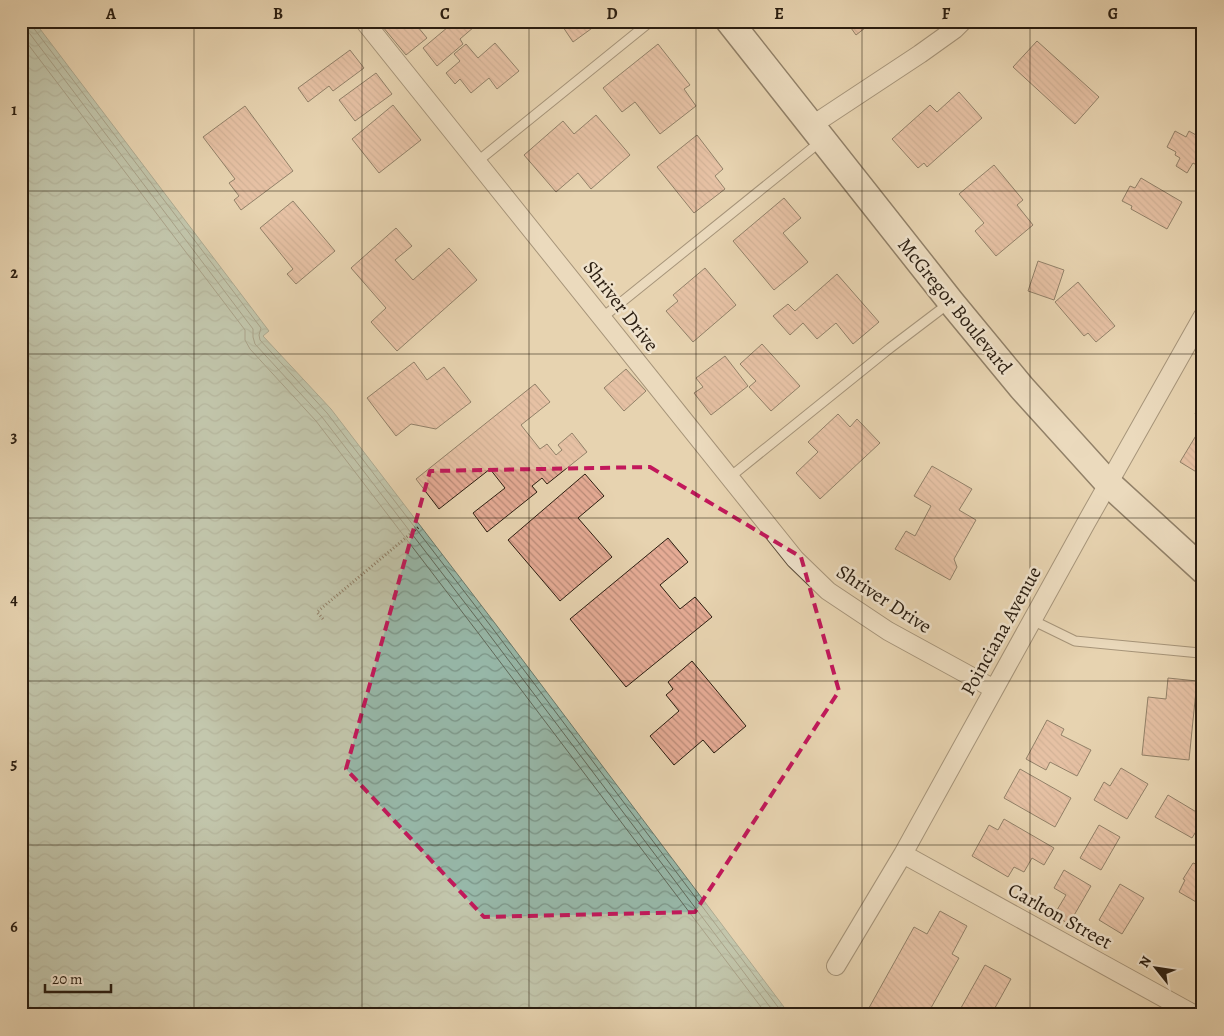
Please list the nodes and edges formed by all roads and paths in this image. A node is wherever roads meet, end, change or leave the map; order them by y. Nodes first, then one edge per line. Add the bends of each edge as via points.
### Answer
1 (364, 21) edge
2 (651, 21) edge
3 (729, 21) edge
4 (963, 21) edge
5 (817, 133) junction
6 (478, 161) junction
7 (951, 302) junction
8 (1203, 316) edge
9 (603, 317) junction
10 (730, 477) junction
11 (1108, 483) junction
12 (420, 526) dead end
13 (1203, 570) edge
14 (323, 619) dead end
15 (1032, 620) junction
16 (1203, 652) edge
17 (994, 689) junction
18 (903, 854) junction
19 (836, 966) dead end
20 (1195, 1015) edge

1 - 6 street, Shriver Drive
2 - 6 lane
3 - 5 main road, McGregor Boulevard
4 - 5 street
5 - 7 main road, McGregor Boulevard
5 - 9 lane
6 - 9 street, Shriver Drive
7 - 10 lane
7 - 11 main road, McGregor Boulevard via 1022,388
8 - 11 street, Poinciana Avenue
9 - 10 street, Shriver Drive
10 - 17 street, Shriver Drive via 795,560 828,591 888,631
11 - 13 main road, McGregor Boulevard
11 - 15 street, Poinciana Avenue
12 - 14 path via 317,612
15 - 16 lane via 1075,641
15 - 17 street, Poinciana Avenue
17 - 18 street, Poinciana Avenue
18 - 19 street, Poinciana Avenue
18 - 20 street, Carlton Street

